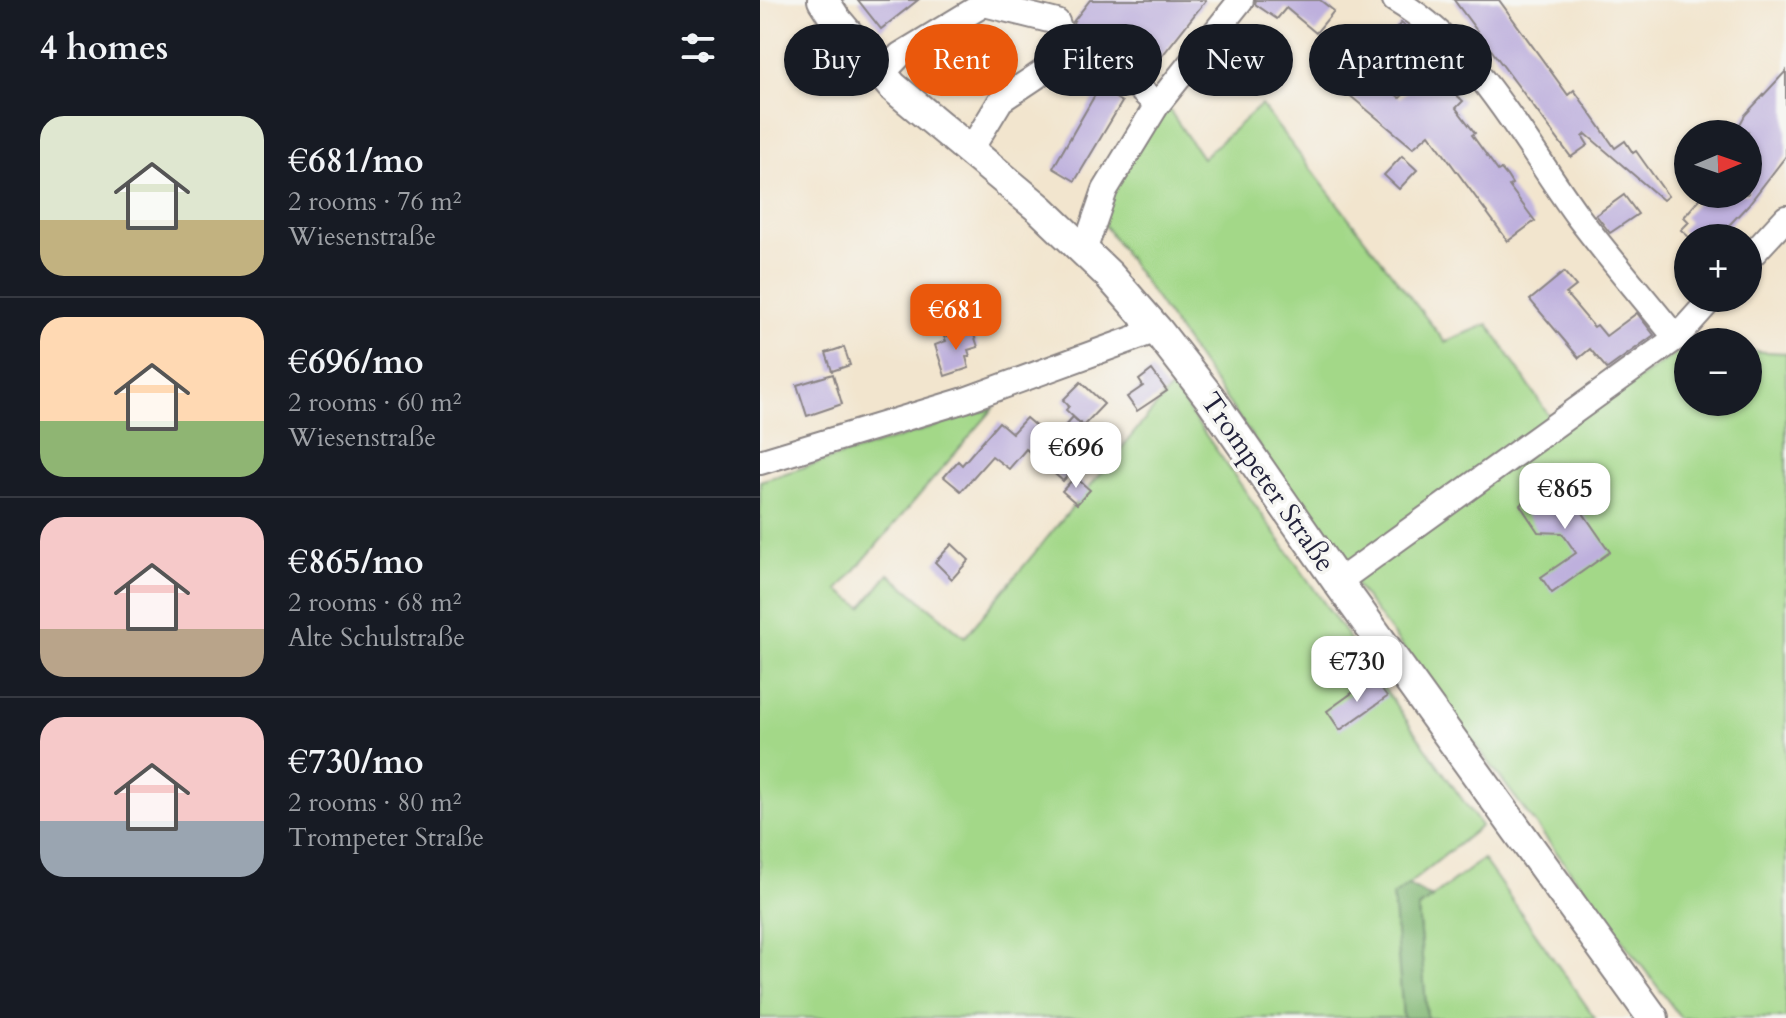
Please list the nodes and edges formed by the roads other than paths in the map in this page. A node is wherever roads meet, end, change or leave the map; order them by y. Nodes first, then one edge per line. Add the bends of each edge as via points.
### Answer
1 (823, 0) edge
2 (1241, 0) edge
3 (1395, 0) edge
4 (839, 24) edge
5 (1058, 24) edge
6 (889, 67) edge
7 (1034, 78) edge
8 (889, 82) edge
9 (1147, 96) edge
10 (1157, 105) junction
11 (970, 151) junction
12 (1786, 218) edge
13 (1762, 244) edge
14 (1084, 251) junction
15 (1699, 312) edge
16 (1685, 328) edge
17 (1157, 330) junction
18 (1674, 336) edge
19 (1674, 339) edge
20 (760, 462) edge
21 (1338, 582) junction
22 (1653, 1018) edge

1 - 4 main road, Trompeter Straße
2 - 10 street
3 - 18 street via 1464,56 1581,220
5 - 6 street via 984,4
7 - 11 street via 1001,100
8 - 11 main road, Trompeter Straße
9 - 10 street
10 - 14 street via 1105,190
11 - 14 main road, Trompeter Straße
12 - 13 street
14 - 17 main road, Trompeter Straße
15 - 16 street
17 - 20 street via 965,400
17 - 21 main road, Trompeter Straße
19 - 21 street
21 - 22 main road, Trompeter Straße

